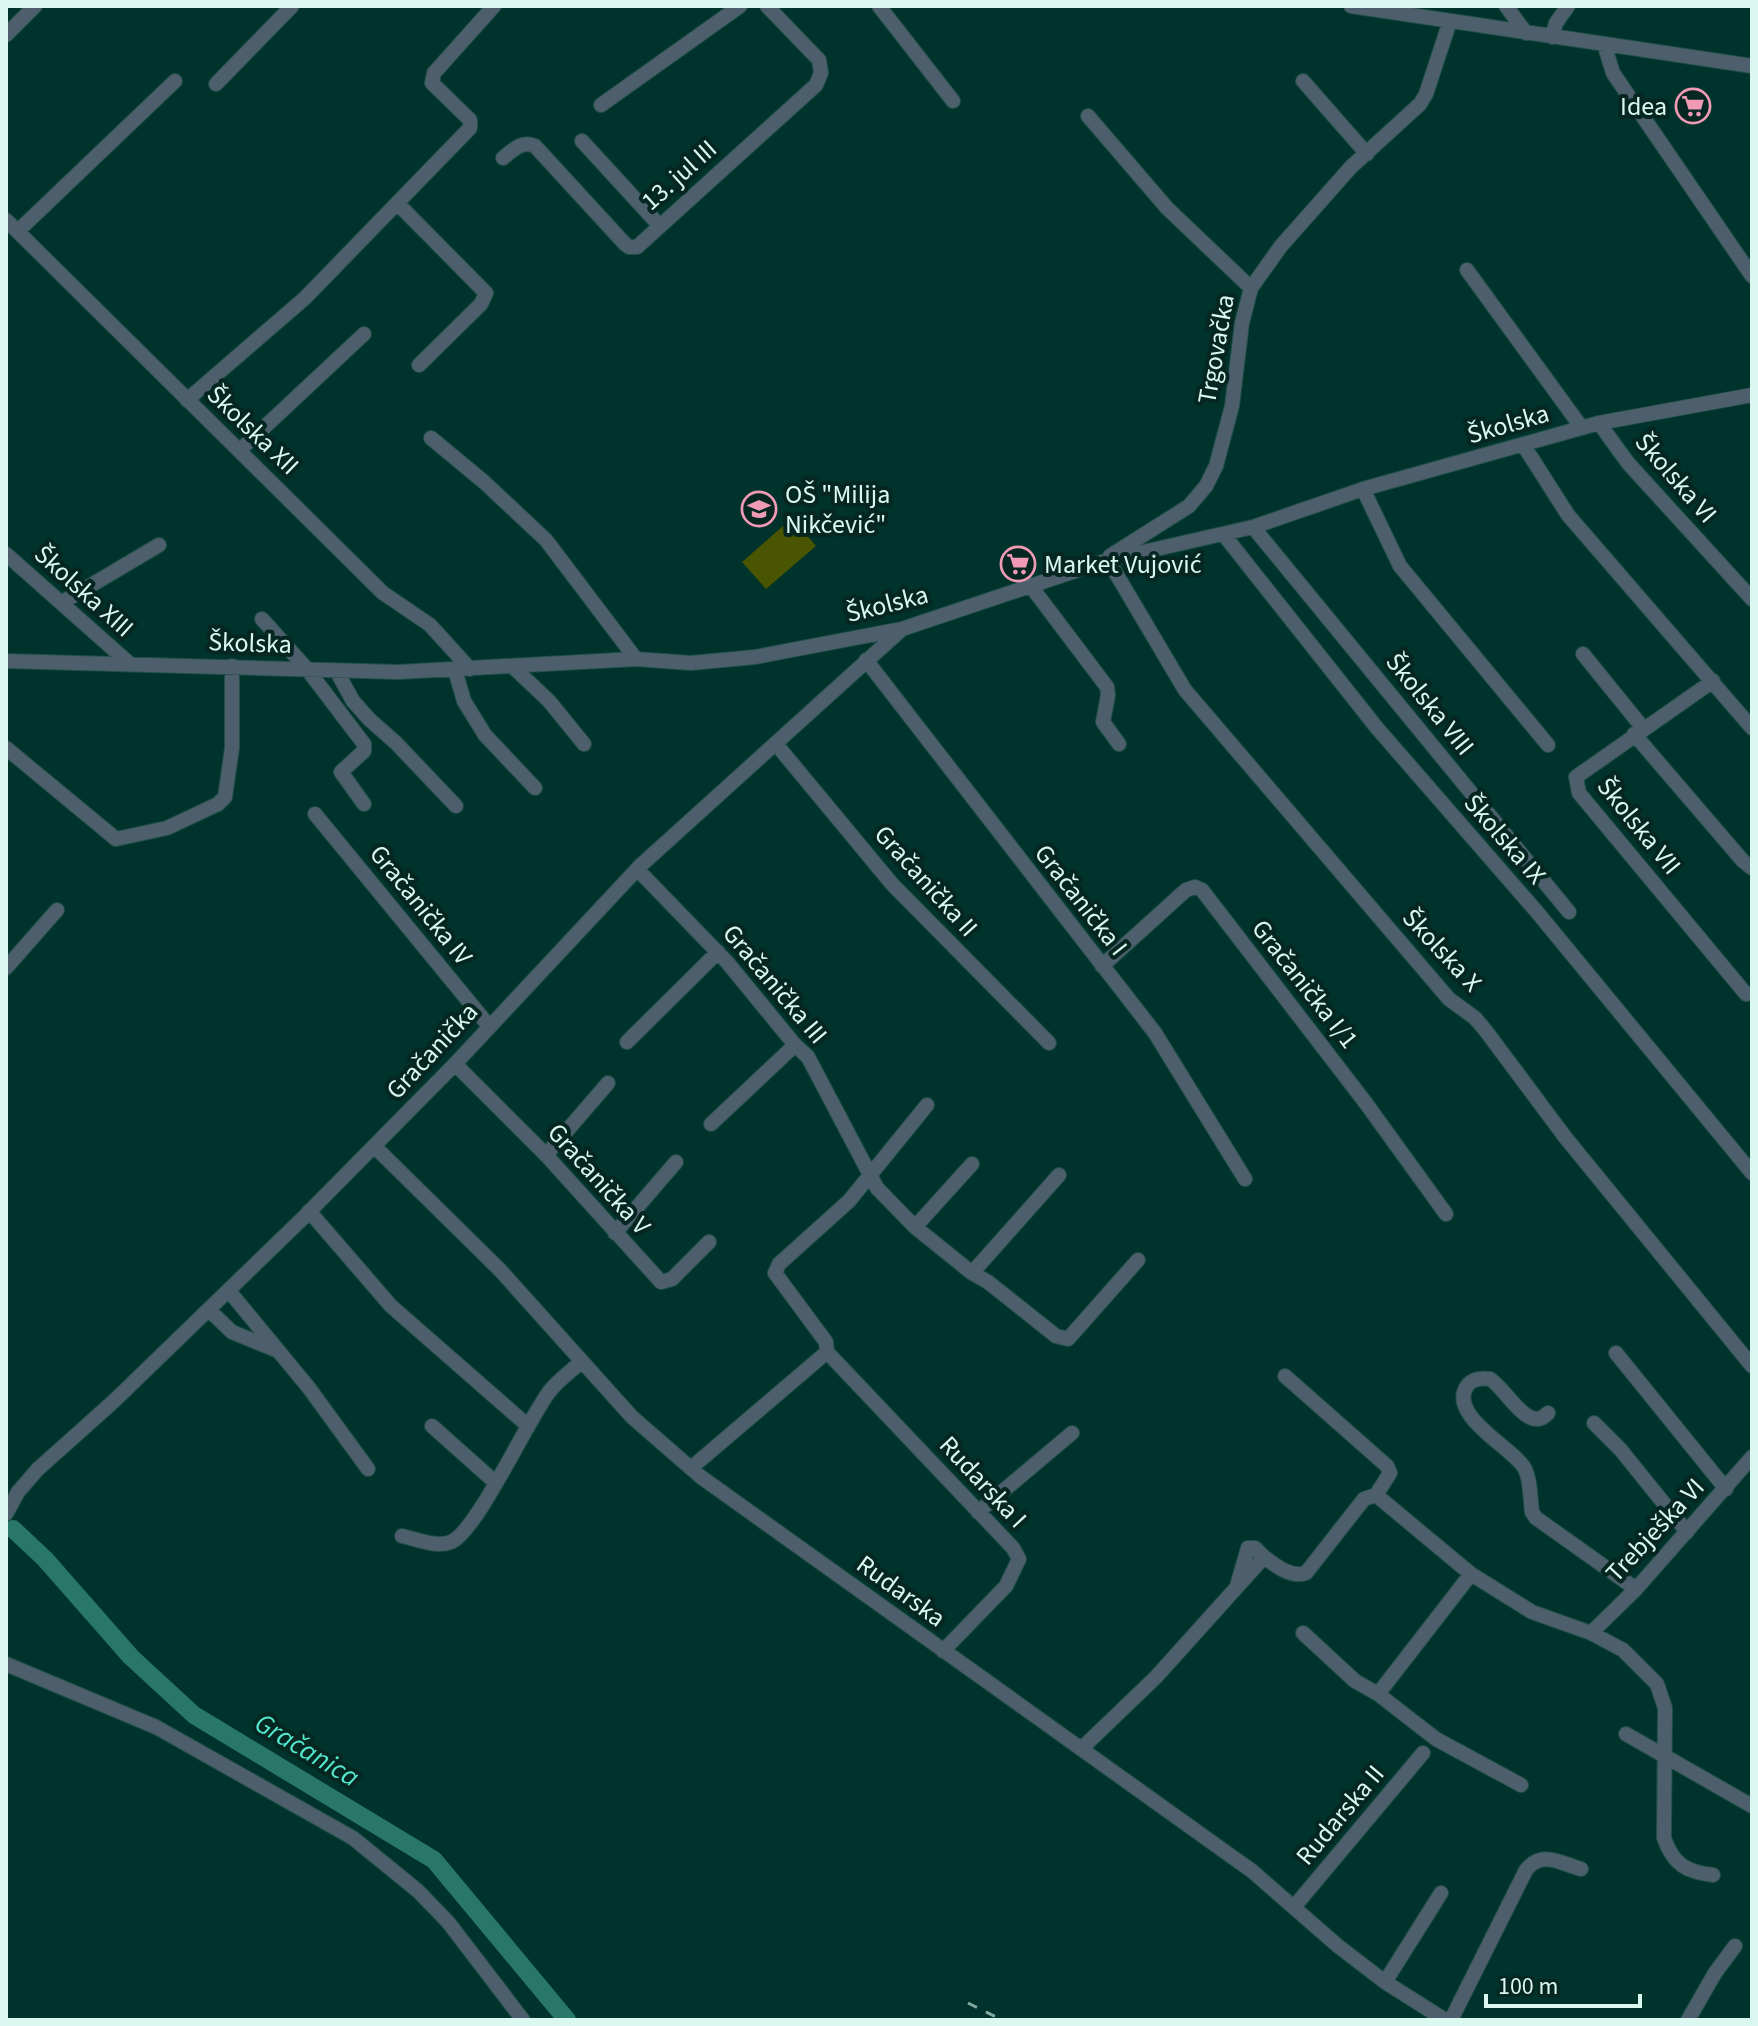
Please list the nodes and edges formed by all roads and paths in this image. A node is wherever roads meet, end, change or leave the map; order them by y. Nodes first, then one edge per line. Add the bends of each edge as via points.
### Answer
1 (35, 6) edge
2 (292, 6) edge
3 (494, 6) edge
4 (740, 6) edge
5 (767, 6) edge
6 (879, 6) edge
7 (1351, 6) edge
8 (1506, 6) edge
9 (1568, 6) edge
10 (1379, 8) edge
11 (1450, 21) junction
12 (1526, 33) junction
13 (6, 35) edge
14 (1552, 37) junction
15 (1604, 44) junction
16 (1752, 66) edge
17 (175, 81) dead end
18 (1303, 81) dead end
19 (216, 84) dead end
20 (953, 101) dead end
21 (601, 105) dead end
22 (1088, 116) dead end
23 (582, 141) dead end
24 (1367, 154) junction
25 (503, 158) dead end
26 (397, 203) junction
27 (6, 220) edge
28 (659, 225) junction
29 (18, 231) junction
30 (1467, 270) dead end
31 (1752, 276) edge
32 (1251, 288) junction
33 (364, 334) dead end
34 (419, 365) dead end
35 (1752, 395) edge
36 (187, 400) junction
37 (1599, 423) junction
38 (1582, 428) junction
39 (431, 438) dead end
40 (1524, 446) junction
41 (240, 450) junction
42 (1363, 489) junction
43 (1253, 527) junction
44 (1224, 535) junction
45 (159, 545) dead end
46 (6, 554) edge
47 (1108, 560) junction
48 (1030, 585) junction
49 (1752, 599) edge
50 (61, 603) junction
51 (262, 619) dead end
52 (902, 629) junction
53 (1583, 654) dead end
54 (636, 659) junction
55 (866, 660) junction
56 (6, 661) edge
57 (130, 664) junction
58 (232, 666) junction
59 (512, 666) junction
60 (307, 669) junction
61 (462, 669) junction
62 (337, 672) junction
63 (1713, 681) junction
64 (1752, 728) edge
65 (1639, 731) junction
66 (584, 744) dead end
67 (776, 744) junction
68 (1119, 744) dead end
69 (1548, 745) dead end
70 (6, 748) edge
71 (535, 788) dead end
72 (364, 804) dead end
73 (456, 806) dead end
74 (315, 814) dead end
75 (1752, 868) edge
76 (637, 869) junction
77 (57, 910) dead end
78 (1569, 912) dead end
79 (718, 952) junction
80 (1102, 966) junction
81 (6, 968) edge
82 (1746, 994) dead end
83 (489, 1026) junction
84 (627, 1042) dead end
85 (1049, 1043) dead end
86 (795, 1045) junction
87 (455, 1064) junction
88 (608, 1083) dead end
89 (927, 1105) dead end
90 (711, 1124) dead end
91 (374, 1146) junction
92 (546, 1155) junction
93 (676, 1162) dead end
94 (972, 1164) dead end
95 (1752, 1173) edge
96 (869, 1174) junction
97 (1059, 1175) dead end
98 (1245, 1179) dead end
99 (309, 1211) junction
100 (1446, 1214) dead end
101 (915, 1227) junction
102 (615, 1233) junction
103 (709, 1242) dead end
104 (1138, 1260) dead end
105 (972, 1273) junction
106 (229, 1291) junction
107 (209, 1310) junction
108 (279, 1351) junction
109 (827, 1352) junction
110 (1616, 1353) dead end
111 (581, 1362) junction
112 (1752, 1366) edge
113 (1285, 1376) dead end
114 (1548, 1413) dead end
115 (1594, 1423) dead end
116 (527, 1425) junction
117 (432, 1426) dead end
118 (1072, 1433) dead end
119 (1752, 1457) edge
120 (691, 1468) junction
121 (368, 1469) dead end
122 (496, 1483) junction
123 (1726, 1489) junction
124 (1376, 1495) junction
125 (978, 1512) junction
126 (6, 1514) edge
127 (1687, 1532) junction
128 (402, 1536) dead end
129 (1471, 1574) junction
130 (1636, 1589) junction
131 (1303, 1633) dead end
132 (1591, 1633) junction
133 (943, 1651) junction
134 (6, 1664) edge
135 (1378, 1694) junction
136 (1626, 1734) dead end
137 (1081, 1749) junction
138 (1423, 1753) dead end
139 (1665, 1756) junction
140 (1521, 1785) dead end
141 (1752, 1806) edge
142 (1581, 1869) dead end
143 (1713, 1875) dead end
144 (1441, 1893) dead end
145 (1294, 1907) junction
146 (1735, 1946) dead end
147 (1385, 1982) junction
148 (523, 2020) edge
149 (1448, 2020) edge
150 (1688, 2020) edge

1 - 13 street
2 - 19 street
3 - 26 street via 431,79 470,120 470,128
4 - 21 street
5 - 28 street, 13. jul III via 819,60 816,85
6 - 20 street
7 - 10 street
8 - 12 street
9 - 14 street
10 - 11 street
11 - 12 street
11 - 24 street, Trgovačka via 1420,104
12 - 14 street
14 - 15 street
15 - 16 street
15 - 31 street via 1613,73
17 - 29 street
18 - 24 street
22 - 32 street via 1167,208
23 - 28 street
24 - 32 street, Trgovačka via 1281,246
25 - 28 street, 13. jul III via 519,145 535,146 629,247 637,247
26 - 34 street via 486,293
26 - 36 street via 305,298
27 - 29 street, Školska XII
29 - 36 street, Školska XII
30 - 38 street
32 - 47 street, Trgovačka via 1232,406 1206,486 1189,506
33 - 41 street
35 - 37 street, Školska
36 - 41 street, Školska XII
37 - 38 street, Školska
37 - 49 street, Školska VI via 1628,463
38 - 40 street, Školska
39 - 54 street via 546,540
40 - 42 street, Školska
40 - 63 street via 1568,515
41 - 61 street, Školska XII via 383,593 430,625
42 - 43 street, Školska
42 - 69 street via 1400,566
43 - 44 street, Školska
43 - 78 street, Školska VIII
44 - 47 street, Školska
44 - 95 street, Školska IX via 1377,728
45 - 50 street
46 - 50 street, Školska XIII
47 - 48 street, Školska
47 - 112 street, Školska X via 1185,690 1449,999 1486,1031 1565,1137
48 - 52 street, Školska
48 - 68 street via 1107,687 1103,722
50 - 57 street, Školska XIII
51 - 60 street
52 - 54 street, Školska via 755,657 691,663
52 - 55 street, Gračanička
53 - 65 street
54 - 59 street, Školska
55 - 67 street, Gračanička
55 - 80 street, Gračanička I
56 - 57 street, Školska
57 - 58 street, Školska
58 - 60 street, Školska
58 - 70 street via 232,748 225,797 167,828 116,839
59 - 61 street, Školska
59 - 66 street
60 - 62 street, Školska
60 - 72 street via 366,747 341,772
61 - 62 street, Školska
61 - 71 street via 464,701 485,735
62 - 73 street via 353,701
63 - 64 street
63 - 65 street, Školska VII
65 - 75 street
65 - 82 street, Školska VII via 1576,777 1579,793
67 - 76 street, Gračanička
67 - 85 street, Gračanička II via 892,884
74 - 83 street, Gračanička IV
76 - 79 street, Gračanička III
76 - 83 street, Gračanička
77 - 81 street
79 - 84 street
79 - 86 street, Gračanička III
80 - 98 street, Gračanička I via 1155,1033
80 - 100 street, Gračanička I/1 via 1186,890 1202,890
83 - 87 street, Gračanička
86 - 90 street
86 - 96 street, Gračanička III via 808,1057
87 - 91 street, Gračanička
87 - 92 street, Gračanička V
88 - 92 street
89 - 96 street
91 - 99 street, Gračanička
91 - 111 street, Rudarska via 500,1270
92 - 102 street, Gračanička V
93 - 102 street
94 - 101 street
96 - 101 street, Gračanička III via 885,1199
96 - 109 street, Rudarska I via 849,1201 792,1250 775,1273 826,1342
97 - 105 street
99 - 106 street, Gračanička
99 - 116 street via 391,1306
101 - 105 street, Gračanička III
102 - 103 street, Gračanička V via 665,1283
104 - 105 street, Gračanička III via 1074,1335 1062,1339
106 - 107 street, Gračanička
106 - 108 street
107 - 108 street via 232,1332
107 - 126 street, Gračanička via 38,1469
108 - 121 street
109 - 120 street
109 - 125 street, Rudarska I
110 - 123 street
111 - 116 street via 551,1389
111 - 120 street, Rudarska via 632,1417
113 - 124 street via 1387,1466 1390,1473
114 - 130 street via 1536,1420 1526,1415 1490,1379 1475,1380 1465,1393 1473,1418 1526,1470 1536,1518
115 - 127 street
116 - 122 street
117 - 122 street
118 - 125 street
119 - 123 street, Trebješka VI
120 - 133 street, Rudarska
122 - 128 street via 469,1526 448,1544
123 - 127 street, Trebješka VI
124 - 129 street
124 - 137 street via 1364,1499 1306,1573 1290,1573 1264,1557 1156,1677
125 - 133 street, Rudarska I via 1019,1559 1006,1586
127 - 130 street, Trebješka VI
129 - 132 street via 1532,1612
129 - 135 street
130 - 132 street, Trebješka VI
131 - 135 street via 1355,1681
132 - 139 street via 1623,1650 1657,1684 1665,1708
133 - 137 street, Rudarska
134 - 148 street via 156,1727 353,1838 448,1922
135 - 140 street via 1436,1739
136 - 139 street
137 - 145 street, Rudarska
138 - 145 street, Rudarska II
139 - 141 street
139 - 143 street via 1667,1846 1688,1871
142 - 149 street via 1543,1858 1533,1861
144 - 147 street
145 - 147 street, Rudarska
146 - 150 street
147 - 149 street, Rudarska

